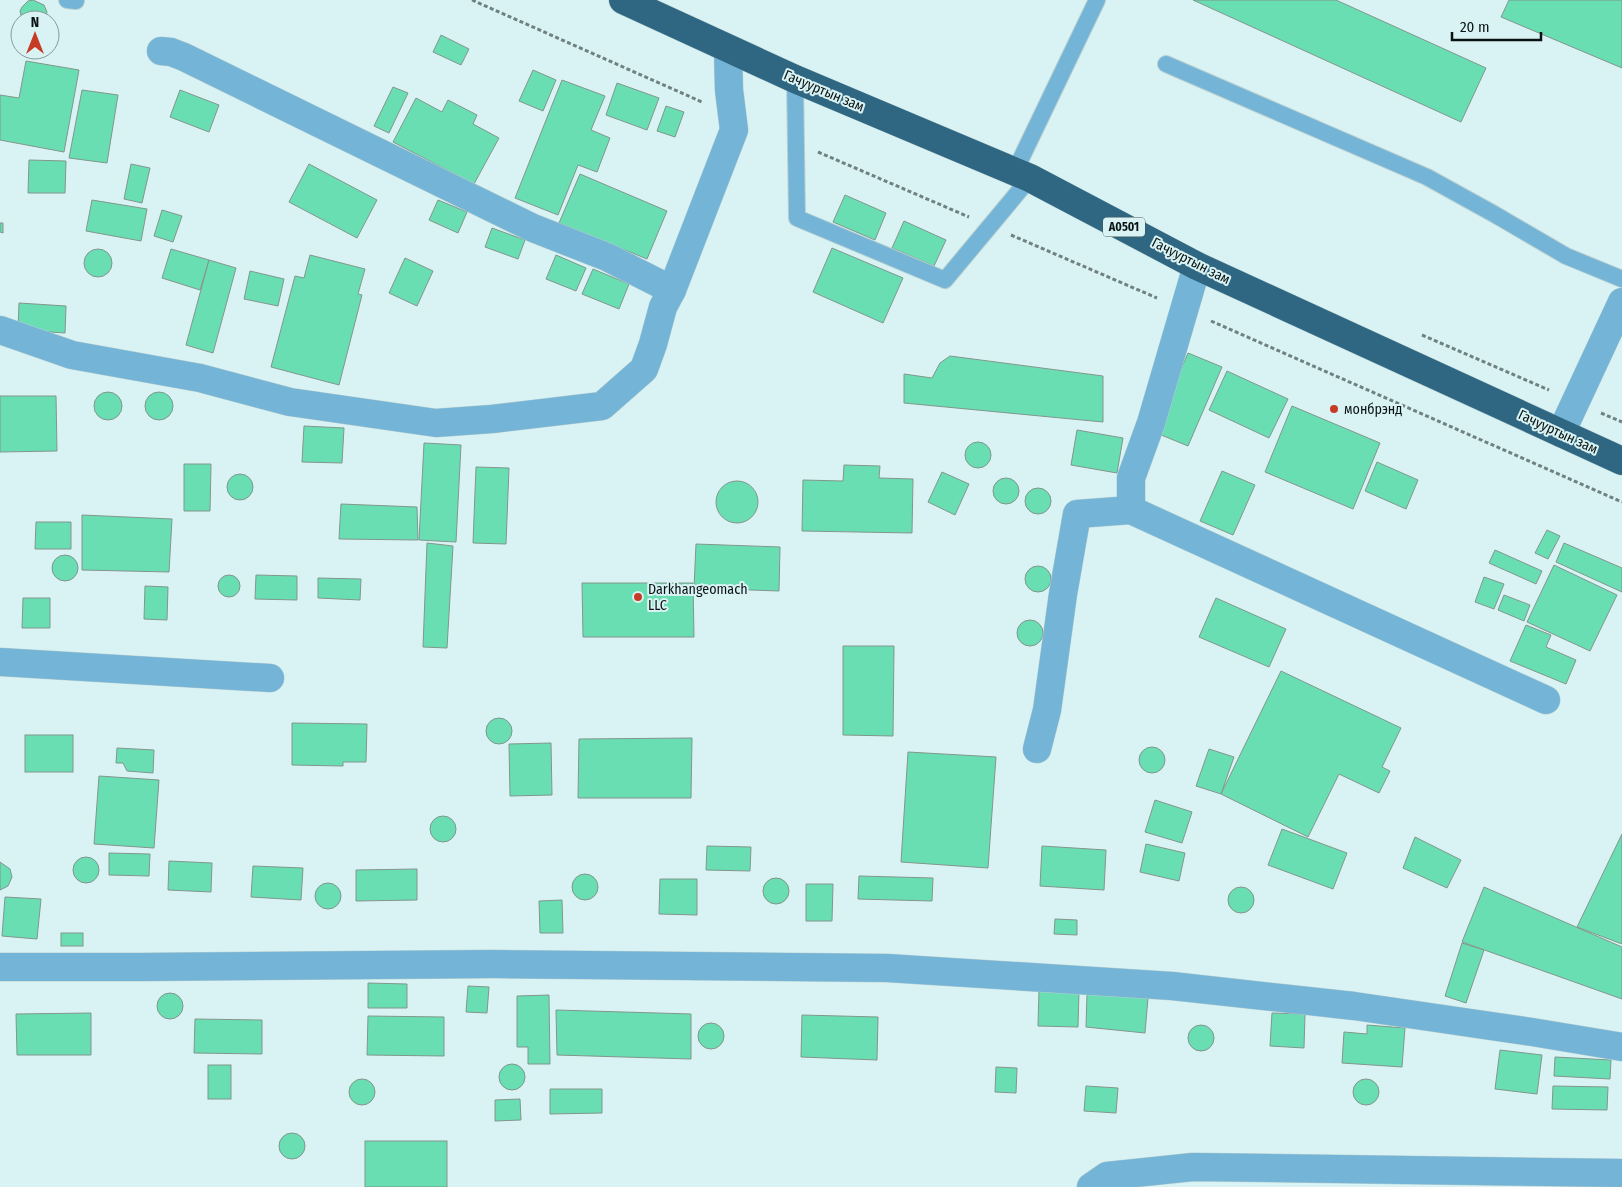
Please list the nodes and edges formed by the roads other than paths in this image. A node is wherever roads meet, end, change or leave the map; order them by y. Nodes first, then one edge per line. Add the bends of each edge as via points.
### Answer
1 (623, 0) edge
2 (1097, 0) edge
3 (728, 48) junction
4 (161, 52) dead end
5 (1166, 64) dead end
6 (795, 79) junction
7 (1023, 175) junction
8 (1197, 266) junction
9 (1622, 279) edge
10 (672, 290) junction
11 (1622, 302) edge
12 (0, 330) edge
13 (1561, 433) junction
14 (1622, 461) edge
15 (1131, 510) junction
16 (0, 662) edge
17 (270, 678) dead end
18 (1546, 700) dead end
19 (1037, 749) dead end
20 (0, 967) edge
21 (1622, 1047) edge
22 (1622, 1173) edge
23 (1091, 1187) edge

1 - 3 highway, Гачууртын зам / A0501
2 - 7 lane
3 - 6 highway, Гачууртын зам / A0501
3 - 10 street via 734,130
4 - 10 street via 184,57 533,228 607,257
5 - 9 lane via 1427,177 1566,256
6 - 7 highway, Гачууртын зам / A0501
6 - 7 lane via 797,218 945,280 990,226
7 - 8 highway, Гачууртын зам / A0501
8 - 13 highway, Гачууртын зам / A0501
8 - 15 street via 1151,423 1131,478
10 - 12 street via 663,307 644,369 602,406 436,423 290,402 200,378 72,355
11 - 13 street
13 - 14 highway, Гачууртын зам / A0501
15 - 18 street
15 - 19 street via 1077,514 1047,710
16 - 17 street
20 - 21 street via 504,964 887,968 1172,986 1354,1006
22 - 23 street via 1193,1167 1107,1176

